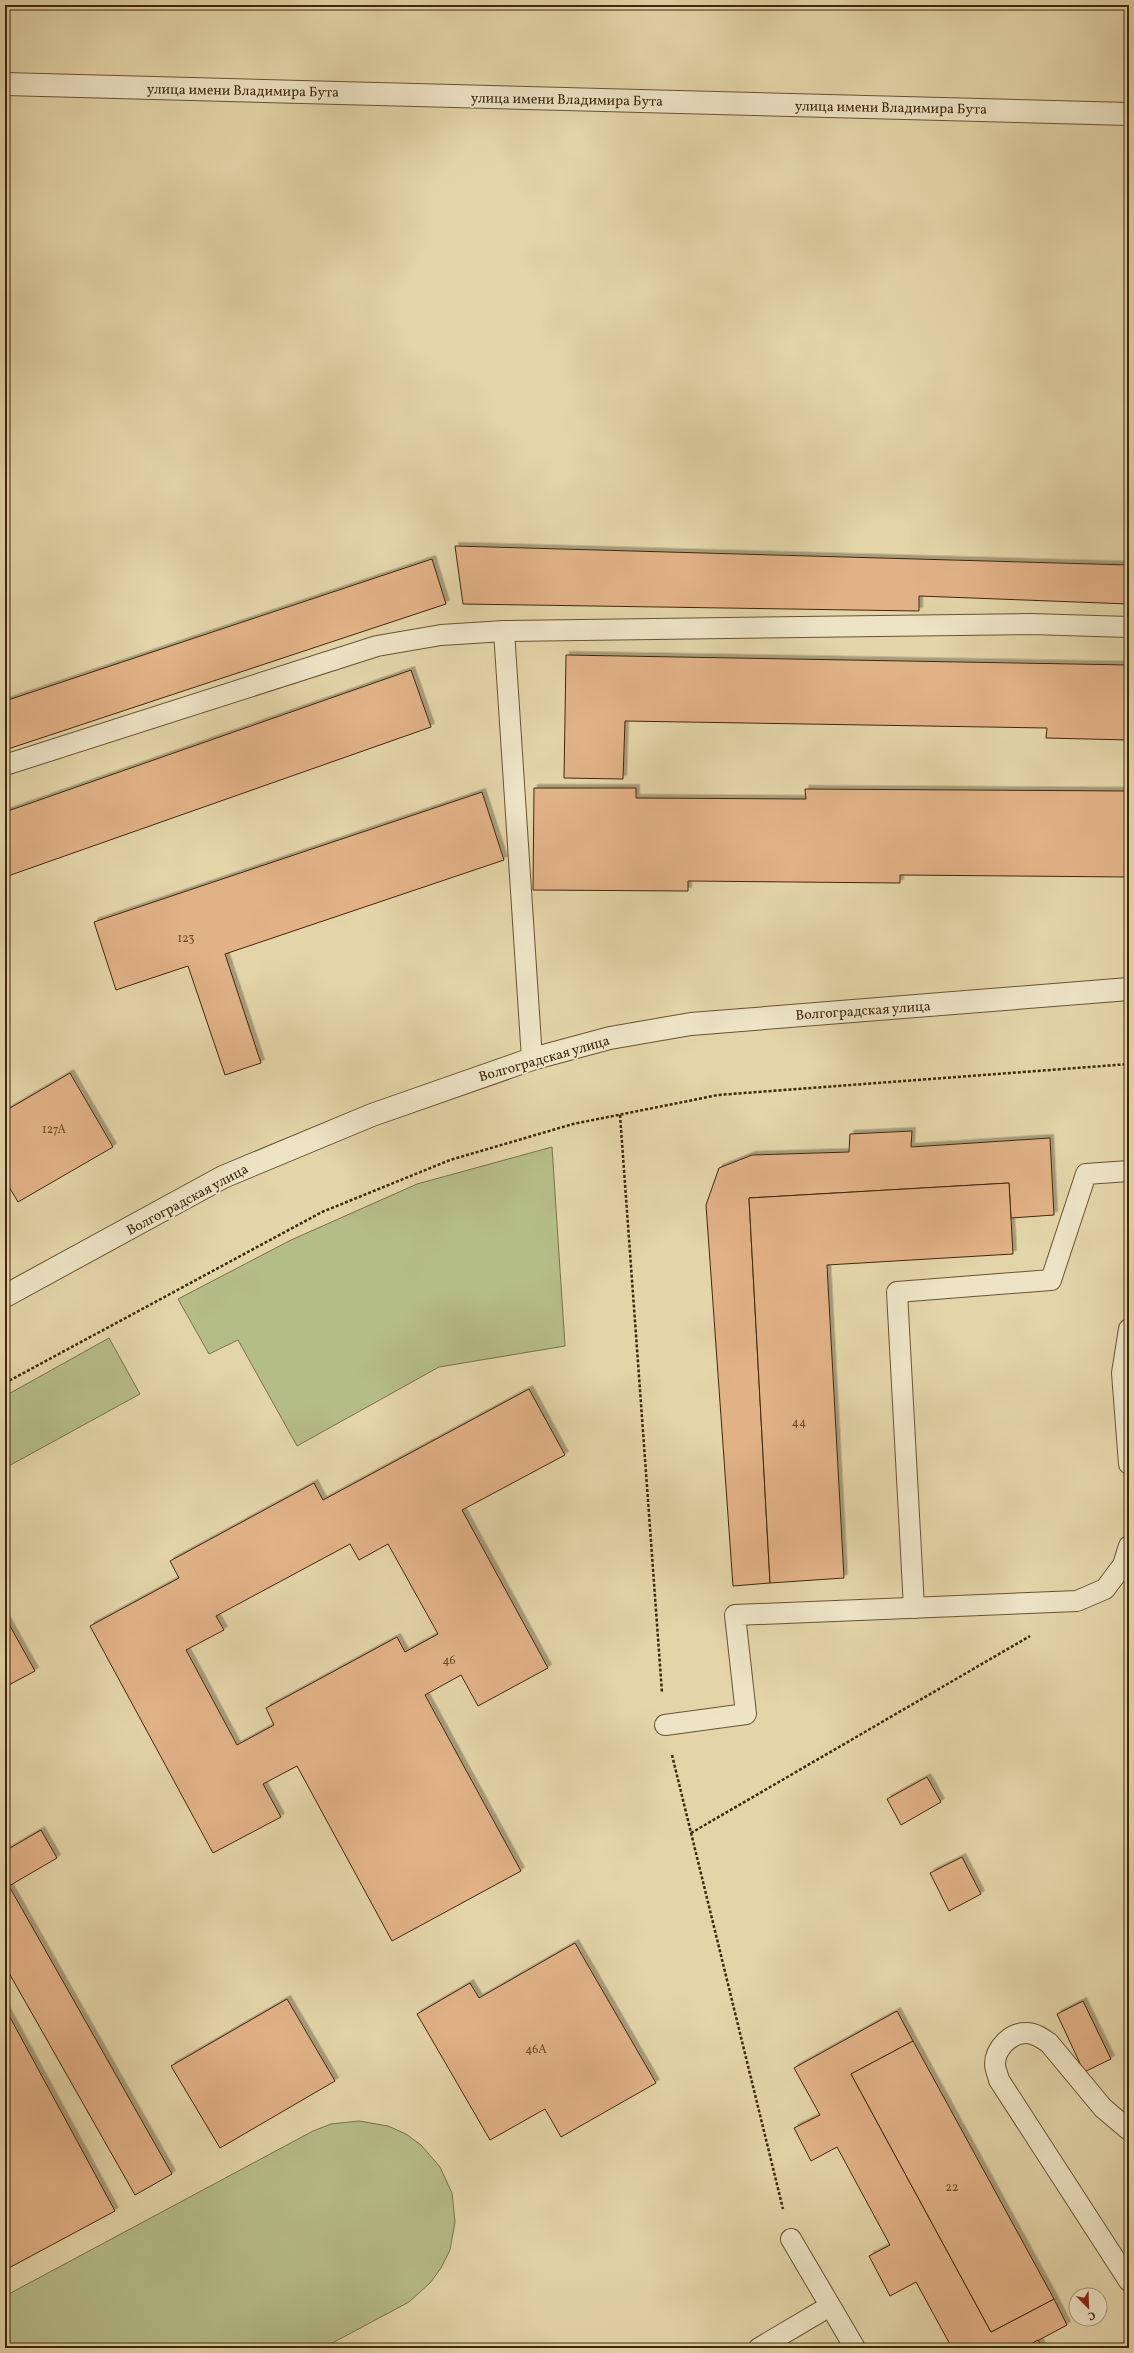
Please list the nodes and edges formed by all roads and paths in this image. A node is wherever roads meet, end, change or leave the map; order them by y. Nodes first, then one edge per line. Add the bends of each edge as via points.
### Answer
1 (5, 84) edge
2 (1129, 114) edge
3 (1129, 627) edge
4 (504, 632) junction
5 (5, 765) edge
6 (1129, 989) edge
7 (532, 1059) junction
8 (1129, 1064) edge
9 (620, 1115) junction
10 (1129, 1171) edge
11 (5, 1296) edge
12 (1129, 1329) edge
13 (5, 1383) edge
14 (1129, 1464) edge
15 (1129, 1546) edge
16 (914, 1608) junction
17 (1036, 1632) dead end
18 (665, 1725) junction
19 (691, 1833) junction
20 (1129, 2130) edge
21 (791, 2239) joint
22 (1129, 2282) edge
23 (830, 2306) junction
24 (759, 2348) edge
25 (855, 2348) edge

1 - 2 street, улица имени Владимира Бута
3 - 4 lane via 1030,624
4 - 5 lane via 441,635 377,646
4 - 7 lane
6 - 7 street, Волгоградская улица via 691,1024 610,1038
7 - 11 street, Волгоградская улица via 372,1115 223,1177
8 - 9 path via 718,1095
9 - 13 path via 574,1124 450,1160 322,1212
9 - 18 path
10 - 16 lane via 1086,1174 1051,1280 897,1292
12 - 14 lane via 1122,1373
15 - 16 lane via 1123,1565 1105,1589 1077,1601
16 - 18 lane via 735,1615 746,1714
17 - 19 path
18 - 19 path
19 - 21 path
20 - 22 lane via 1103,2108 1049,2043 1038,2036 1025,2033 1011,2037 999,2049 995,2064 999,2080
21 - 23 lane
23 - 24 lane
23 - 25 lane

